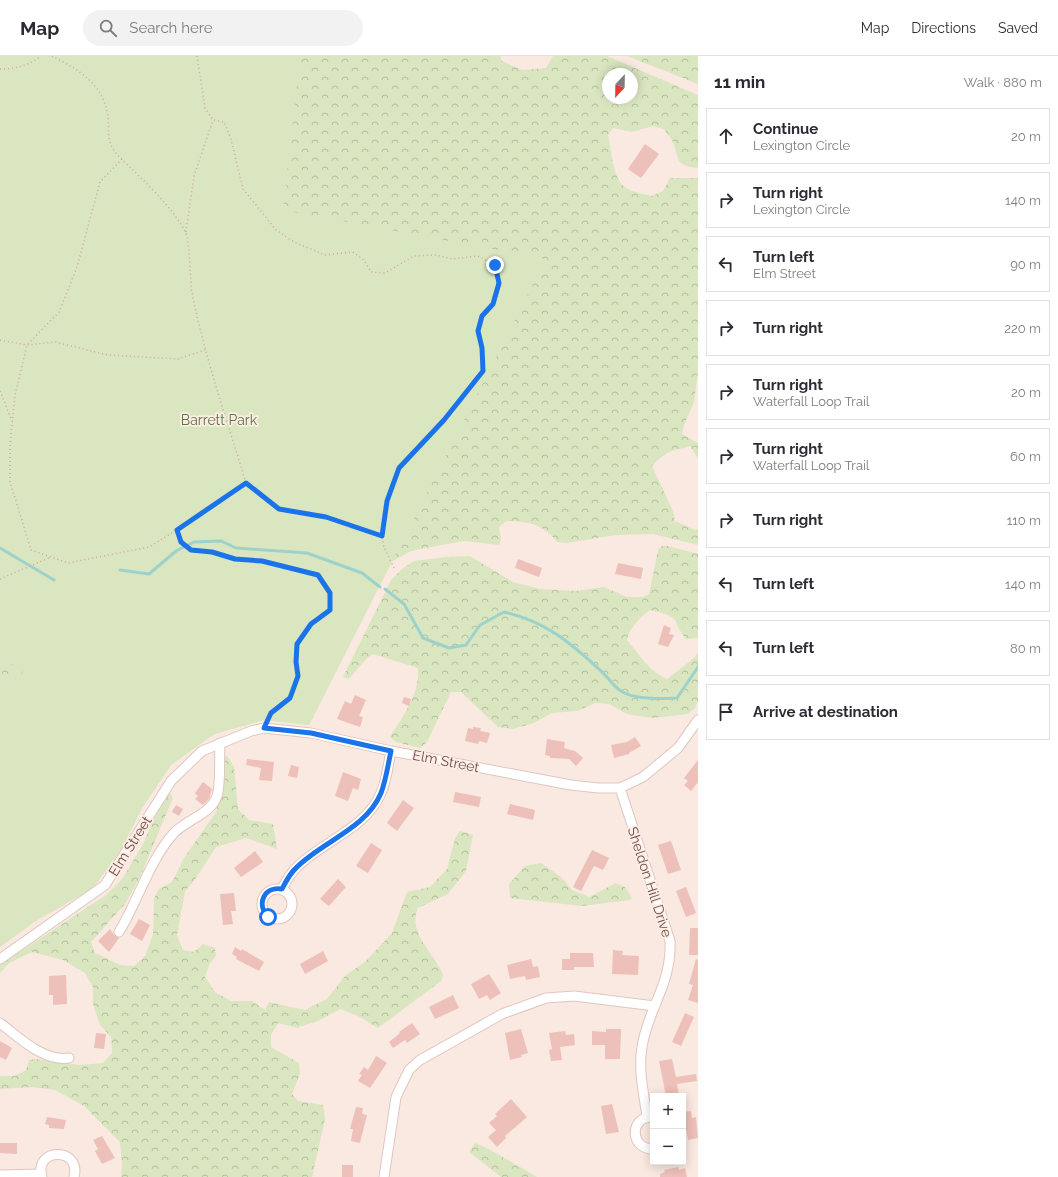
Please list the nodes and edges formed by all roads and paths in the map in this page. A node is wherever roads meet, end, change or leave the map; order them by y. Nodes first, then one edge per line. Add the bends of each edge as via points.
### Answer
1 (41, 56) edge
2 (52, 56) edge
3 (197, 56) edge
4 (0, 68) edge
5 (213, 120) junction
6 (122, 159) junction
7 (186, 232) junction
8 (0, 340) edge
9 (28, 345) junction
10 (205, 350) junction
11 (0, 391) edge
12 (13, 422) junction
13 (246, 483) junction
14 (177, 530) junction
15 (382, 536) junction
16 (51, 557) junction
17 (395, 570) dead end
18 (0, 579) edge
19 (698, 720) edge
20 (264, 728) junction
21 (220, 743) junction
22 (391, 751) junction
23 (620, 788) junction
24 (282, 889) dead end
25 (119, 932) dead end
26 (0, 959) edge
27 (655, 1006) junction
28 (0, 1023) edge
29 (69, 1058) dead end
30 (650, 1117) edge
31 (650, 1149) edge
32 (0, 1175) edge
33 (42, 1176) edge
34 (74, 1177) edge
35 (384, 1177) edge

1 - 4 path via 16,69
2 - 6 path via 77,68 91,80 101,94 108,116 107,133 113,149
3 - 5 path via 205,108
5 - 7 path via 194,176
5 - 15 path via 224,122 231,139 243,189 276,230 294,242 325,255 354,252 364,260 371,272 385,273 414,256 436,255 453,259 478,256 495,265 499,283 493,304 482,316 478,331 483,371 444,420 399,468 387,501
6 - 7 path via 160,197
6 - 9 path via 100,182 77,267 59,312
7 - 10 path via 192,292
8 - 9 path
9 - 10 path via 55,342 108,354 178,359
9 - 12 path via 15,395
10 - 13 path
11 - 12 path
12 - 16 path via 10,482 31,550
13 - 14 path
13 - 15 path via 279,509 326,517
14 - 16 path via 149,547 106,557 68,563
14 - 20 path via 181,542 191,550 212,552 235,559 262,561 318,575 330,593 330,610 311,624 297,644 298,676 290,698 271,713
15 - 17 path
16 - 18 path
19 - 23 street, Elm Street via 678,748 643,777
20 - 21 street, Elm Street
20 - 22 street, Elm Street via 311,733
21 - 25 street via 218,795 208,809 185,823 165,843
21 - 26 street, Elm Street via 202,751 171,781 105,885
22 - 23 street, Elm Street via 571,785
22 - 24 street via 381,793 367,814 305,860 292,872
23 - 27 street, Sheldon Hill Drive via 670,941 671,958 667,978
27 - 30 street, Sheldon Hill Drive via 642,1046 640,1067
27 - 35 street via 574,996 546,998 502,1014 427,1056 409,1070 396,1097
28 - 29 street via 24,1042 45,1054 60,1059
30 - 31 street, Sheldon Hill Drive via 643,1118 636,1126 635,1136 640,1145
32 - 33 street
33 - 34 street via 41,1166 45,1159 60,1154 68,1157 73,1163

